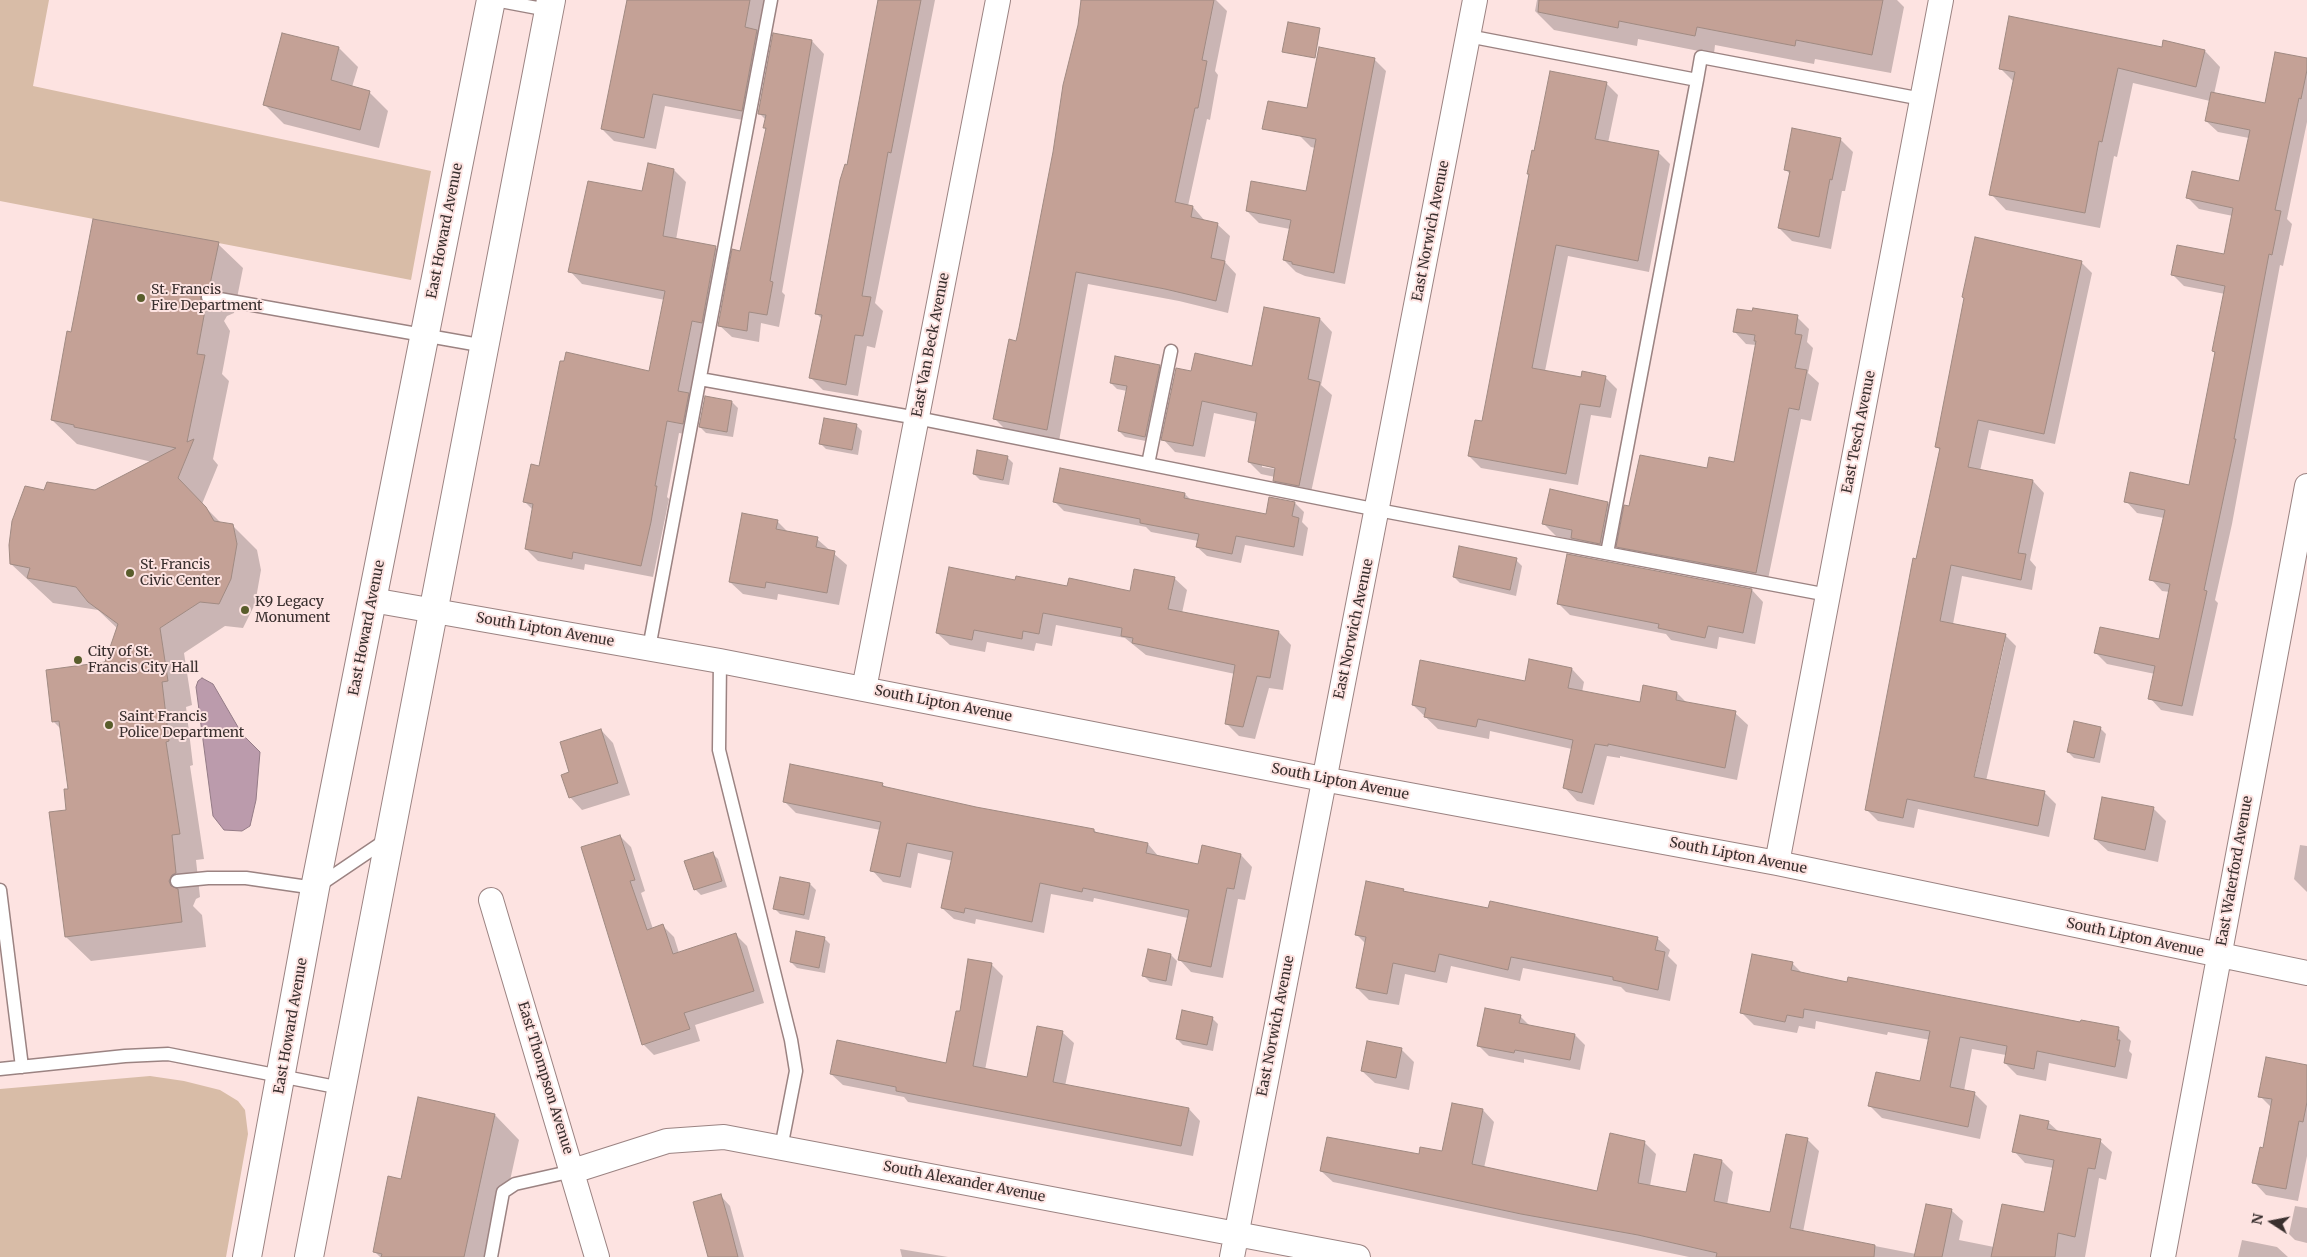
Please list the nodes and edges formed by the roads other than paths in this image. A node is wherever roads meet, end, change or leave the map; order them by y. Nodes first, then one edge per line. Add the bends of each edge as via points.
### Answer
1 (490, 0) edge
2 (495, 0) edge
3 (771, 0) edge
4 (998, 0) edge
5 (1474, 0) edge
6 (1941, 0) edge
7 (550, 5) edge
8 (1468, 36) junction
9 (1697, 80) junction
10 (1922, 99) junction
11 (208, 297) dead end
12 (424, 335) junction
13 (485, 346) junction
14 (1171, 350) dead end
15 (700, 378) junction
16 (917, 418) junction
17 (1148, 464) junction
18 (2307, 486) edge
19 (1378, 510) junction
20 (1607, 553) junction
21 (1828, 595) junction
22 (372, 600) junction
23 (434, 610) junction
24 (649, 648) junction
25 (720, 661) junction
26 (864, 689) junction
27 (1323, 779) junction
28 (390, 837) junction
29 (1777, 863) junction
30 (177, 881) dead end
31 (315, 888) junction
32 (0, 890) edge
33 (491, 900) dead end
34 (2220, 956) junction
35 (2307, 973) edge
36 (22, 1067) junction
37 (0, 1069) edge
38 (282, 1077) junction
39 (341, 1088) junction
40 (781, 1148) junction
41 (573, 1171) junction
42 (1237, 1233) junction
43 (247, 1257) edge
44 (310, 1257) edge
45 (491, 1257) edge
46 (598, 1257) edge
47 (1232, 1257) edge
48 (1358, 1257) edge
49 (2164, 1257) edge

1 - 12 main road, East Howard Avenue
2 - 7 lane
3 - 15 lane
4 - 16 street, East Van Beck Avenue
5 - 8 street, East Norwich Avenue
6 - 10 street, East Tesch Avenue
7 - 13 main road
8 - 9 lane
8 - 19 street, East Norwich Avenue
9 - 10 lane via 1701,57
9 - 20 lane
10 - 21 street, East Tesch Avenue
11 - 12 lane
12 - 13 lane
12 - 22 main road, East Howard Avenue
13 - 23 main road
14 - 17 lane
15 - 16 lane
15 - 24 lane
16 - 17 lane
16 - 26 street, East Van Beck Avenue
17 - 19 lane
18 - 34 street, East Waterford Avenue
19 - 20 lane
19 - 27 street, East Norwich Avenue
20 - 21 lane
21 - 29 street, East Tesch Avenue
22 - 23 street, South Lipton Avenue
22 - 31 main road, East Howard Avenue
23 - 24 street, South Lipton Avenue
23 - 28 main road
24 - 25 street, South Lipton Avenue
25 - 26 street, South Lipton Avenue
25 - 40 lane via 719,750 791,1040 796,1072
26 - 27 street, South Lipton Avenue
27 - 29 street, South Lipton Avenue
27 - 42 street, East Norwich Avenue
28 - 31 lane
28 - 39 main road
29 - 34 street, South Lipton Avenue
30 - 31 lane via 246,878
31 - 38 main road, East Howard Avenue
32 - 36 lane
33 - 41 street, East Thompson Avenue
34 - 35 street, South Lipton Avenue
34 - 49 street, East Waterford Avenue
36 - 37 lane
36 - 38 lane via 168,1054
38 - 39 lane
38 - 43 main road, East Howard Avenue
39 - 44 main road
40 - 41 street, South Alexander Avenue via 724,1137 667,1141
40 - 42 street, South Alexander Avenue
41 - 45 lane via 515,1184 503,1192
41 - 46 street, East Thompson Avenue
42 - 47 street, East Norwich Avenue
42 - 48 street, South Alexander Avenue

